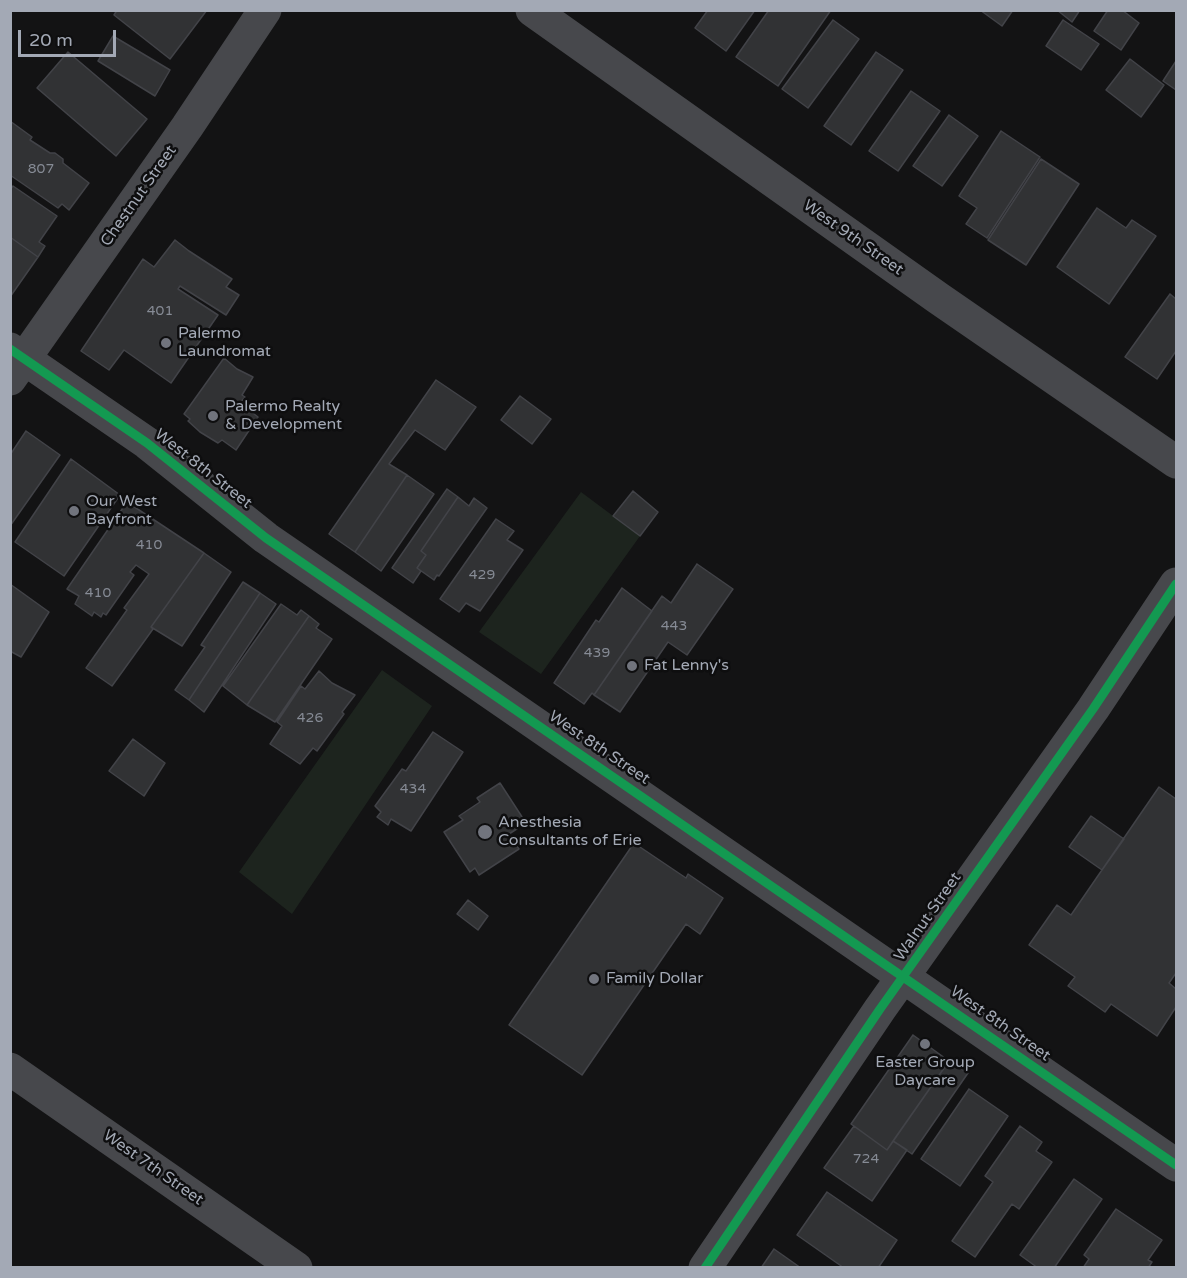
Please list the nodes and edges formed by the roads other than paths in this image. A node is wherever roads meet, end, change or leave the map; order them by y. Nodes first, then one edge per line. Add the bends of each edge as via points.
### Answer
1 (265, 10) edge
2 (532, 10) edge
3 (15, 363) edge
4 (1176, 462) edge
5 (1176, 584) edge
6 (905, 977) junction
7 (10, 1069) edge
8 (1176, 1165) edge
9 (296, 1268) edge
10 (705, 1268) edge

1 - 3 street, Chestnut Street via 187,127
2 - 4 street, West 9th Street
3 - 6 street, West 8th Street via 147,443 289,554
5 - 6 street, Walnut Street
6 - 8 street, West 8th Street
6 - 10 street, Walnut Street
7 - 9 street, West 7th Street

